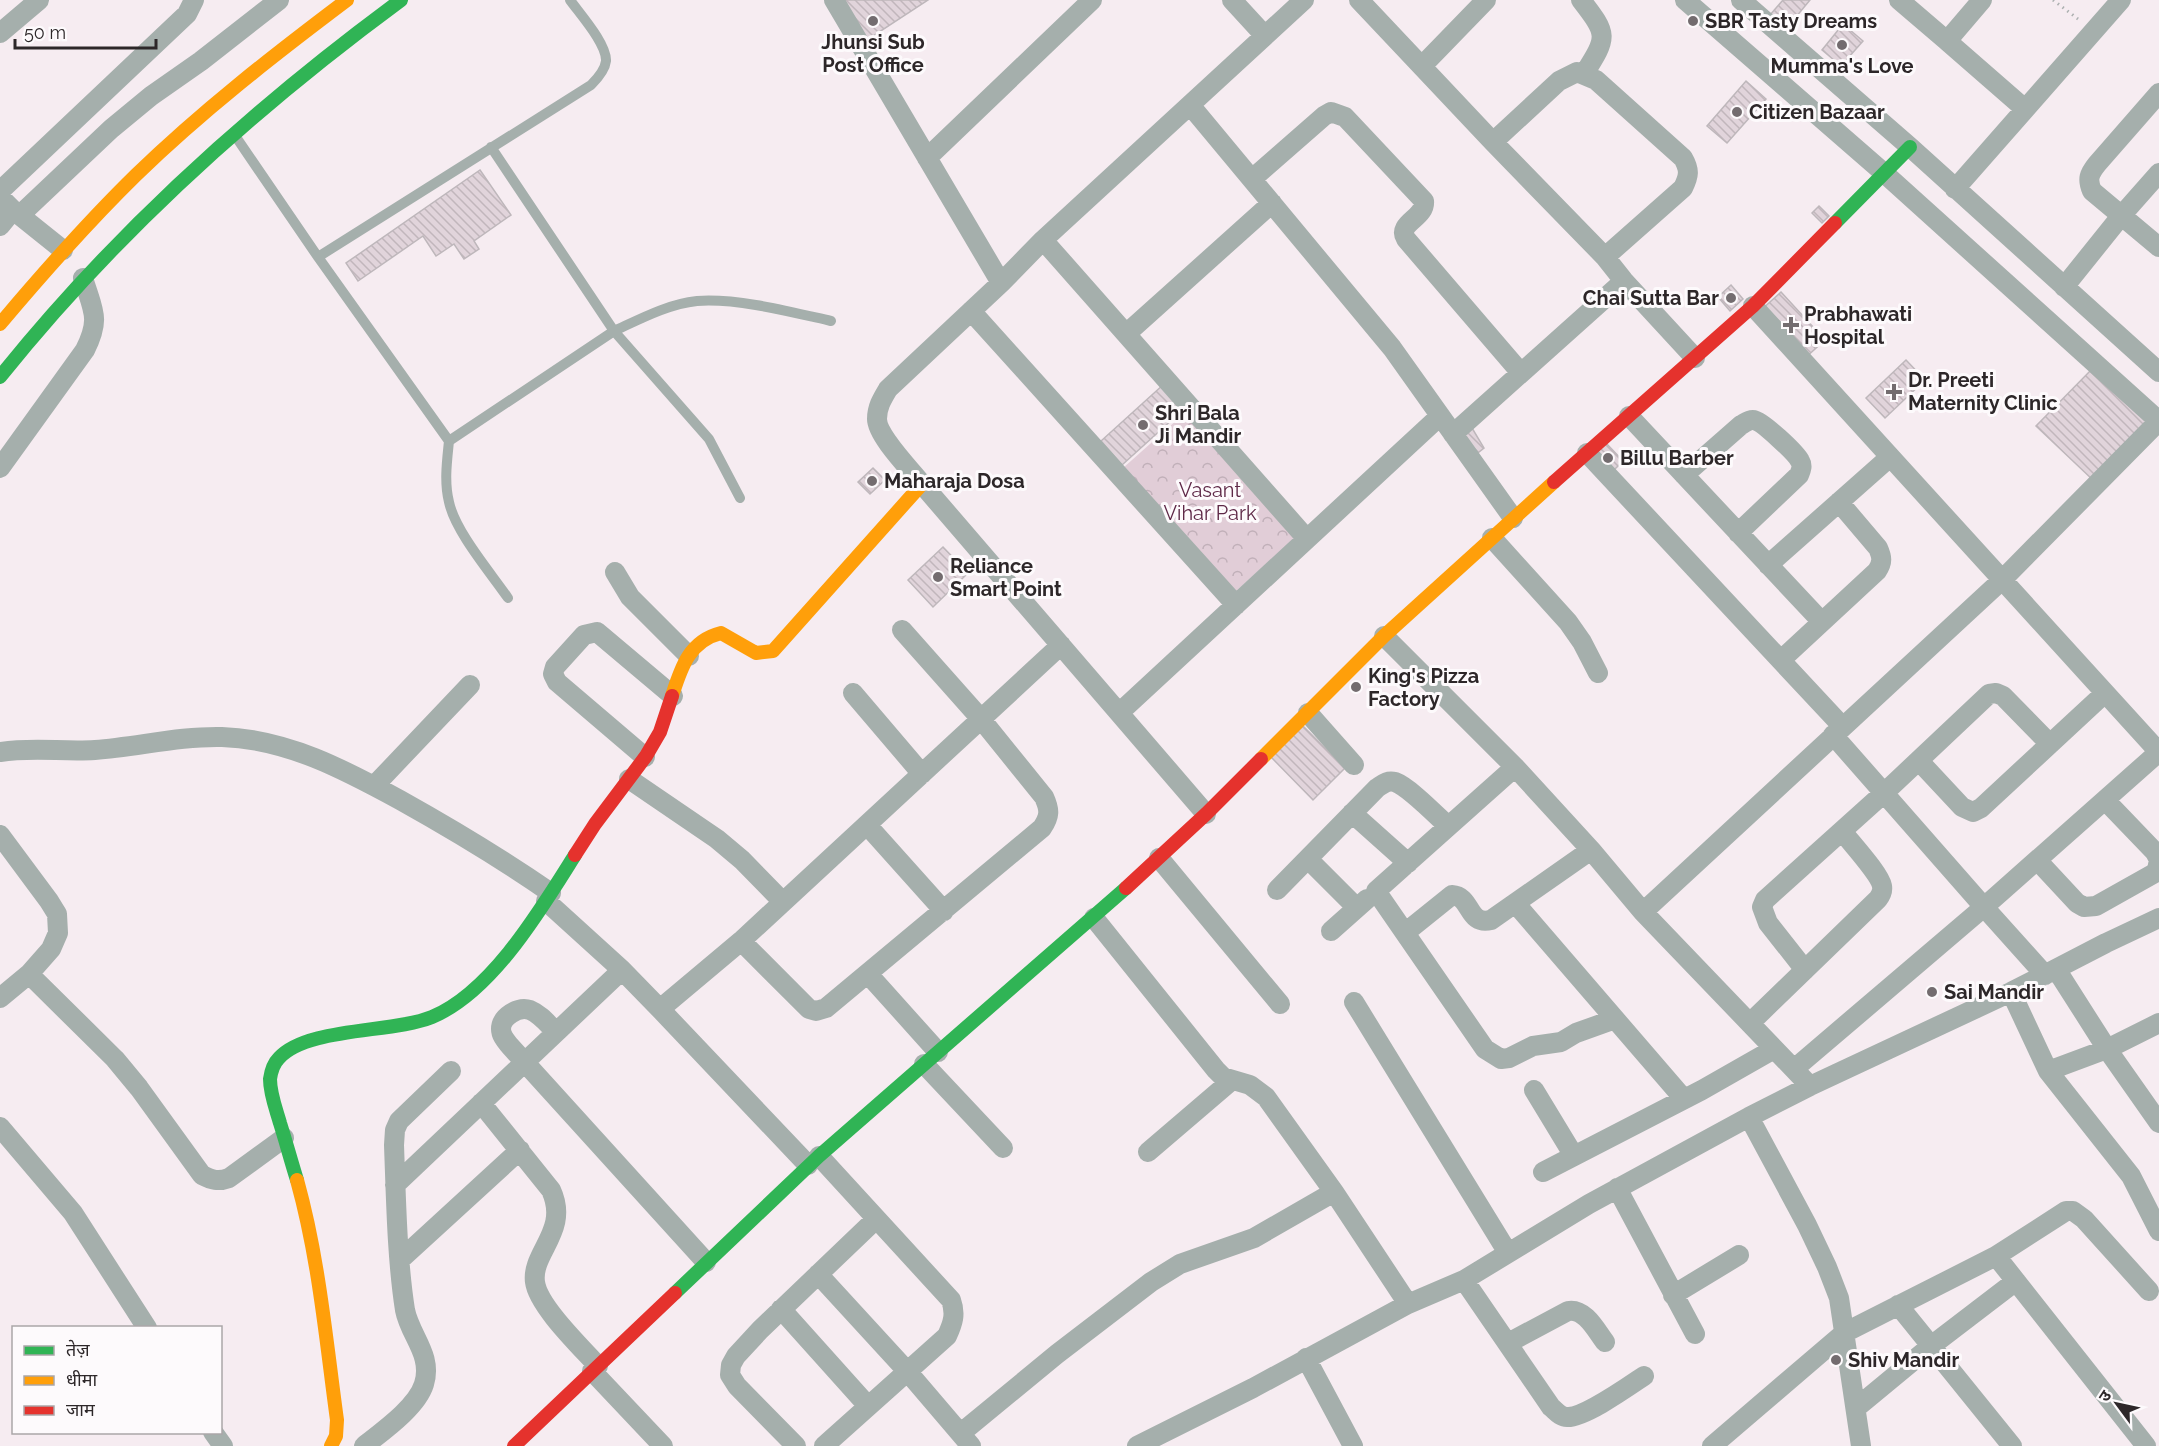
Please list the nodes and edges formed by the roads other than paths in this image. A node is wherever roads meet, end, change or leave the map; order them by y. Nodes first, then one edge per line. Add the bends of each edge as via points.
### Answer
1 (39, 0) edge
2 (194, 0) edge
3 (279, 0) edge
4 (347, 0) edge
5 (401, 0) edge
6 (570, 0) edge
7 (834, 0) edge
8 (1092, 0) edge
9 (1232, 0) edge
10 (1304, 0) edge
11 (1359, 0) edge
12 (1486, 0) edge
13 (1581, 0) edge
14 (1686, 0) edge
15 (1741, 0) edge
16 (1899, 0) edge
17 (1982, 0) edge
18 (2121, 0) edge
19 (0, 33) edge
20 (1265, 36) junction
21 (1947, 41) junction
22 (1422, 66) junction
23 (1584, 74) junction
24 (2159, 93) edge
25 (1190, 105) junction
26 (2025, 109) junction
27 (234, 133) junction
28 (1493, 142) junction
29 (491, 147) junction
30 (1910, 147) junction
31 (927, 158) junction
32 (1884, 173) junction
33 (2159, 173) edge
34 (1252, 179) junction
35 (1956, 189) junction
36 (0, 191) edge
37 (1272, 203) junction
38 (15, 211) edge
39 (2121, 216) junction
40 (0, 226) edge
41 (1043, 240) junction
42 (57, 245) junction
43 (2159, 247) edge
44 (318, 257) junction
45 (1605, 257) junction
46 (83, 278) junction
47 (1624, 281) junction
48 (1001, 283) junction
49 (2064, 287) junction
50 (1753, 306) junction
51 (970, 311) junction
52 (831, 321) dead end
53 (0, 324) edge
54 (614, 331) junction
55 (1126, 334) junction
56 (1695, 358) junction
57 (2159, 372) edge
58 (1521, 373) junction
59 (0, 377) edge
60 (1440, 416) junction
61 (1629, 416) junction
62 (2159, 421) edge
63 (1454, 434) junction
64 (449, 441) junction
65 (1587, 453) junction
66 (1890, 457) junction
67 (0, 468) edge
68 (1684, 475) junction
69 (922, 484) junction
70 (740, 498) dead end
71 (1839, 502) junction
72 (1513, 518) junction
73 (1738, 533) junction
74 (1492, 538) junction
75 (1307, 539) junction
76 (1768, 565) junction
77 (615, 572) dead end
78 (2002, 580) junction
79 (508, 598) dead end
80 (1236, 605) junction
81 (1822, 622) junction
82 (902, 630) dead end
83 (1384, 636) junction
84 (1061, 645) junction
85 (689, 656) junction
86 (1780, 660) junction
87 (1598, 673) dead end
88 (470, 685) dead end
89 (853, 693) dead end
90 (2105, 693) junction
91 (673, 696) junction
92 (1119, 712) junction
93 (1308, 713) junction
94 (981, 719) junction
95 (1838, 730) junction
96 (2050, 744) junction
97 (0, 752) edge
98 (2159, 752) edge
99 (645, 757) junction
100 (1919, 761) junction
101 (1354, 765) dead end
102 (1515, 767) junction
103 (922, 774) junction
104 (629, 779) junction
105 (374, 786) junction
106 (1884, 794) junction
107 (2105, 800) junction
108 (1352, 813) junction
109 (1206, 814) junction
110 (867, 825) junction
111 (1448, 826) junction
112 (1842, 831) junction
113 (0, 835) edge
114 (1590, 850) junction
115 (1159, 858) junction
116 (1308, 858) junction
117 (2037, 860) junction
118 (1408, 863) junction
119 (1277, 890) dead end
120 (1376, 891) junction
121 (548, 897) junction
122 (782, 901) junction
123 (1515, 903) junction
124 (1358, 908) junction
125 (1984, 908) junction
126 (944, 911) junction
127 (1643, 912) junction
128 (1094, 918) junction
129 (2159, 918) edge
130 (1331, 931) dead end
131 (1406, 932) junction
132 (741, 941) junction
133 (622, 970) junction
134 (1805, 970) junction
135 (2051, 972) junction
136 (29, 974) junction
137 (868, 974) junction
138 (2011, 992) junction
139 (0, 998) edge
140 (1354, 1002) dead end
141 (1280, 1004) dead end
142 (660, 1008) junction
143 (1615, 1019) junction
144 (1750, 1023) junction
145 (2159, 1023) edge
146 (556, 1032) junction
147 (1774, 1049) junction
148 (2107, 1049) junction
149 (931, 1058) junction
150 (524, 1062) junction
151 (1794, 1069) junction
152 (451, 1071) dead end
153 (2048, 1071) junction
154 (1231, 1081) junction
155 (1810, 1086) junction
156 (1534, 1090) dead end
157 (1684, 1099) junction
158 (481, 1103) junction
159 (1749, 1117) junction
160 (2159, 1123) edge
161 (0, 1127) edge
162 (284, 1137) junction
163 (1003, 1148) dead end
164 (520, 1150) junction
165 (1148, 1152) dead end
166 (1574, 1156) junction
167 (813, 1161) junction
168 (1543, 1172) dead end
169 (395, 1185) junction
170 (1617, 1188) junction
171 (1334, 1192) junction
172 (876, 1219) junction
173 (2159, 1231) edge
174 (1508, 1253) junction
175 (1739, 1255) dead end
176 (1996, 1256) junction
177 (400, 1259) junction
178 (706, 1262) junction
179 (818, 1274) junction
180 (1464, 1280) junction
181 (2016, 1281) junction
182 (2149, 1291) dead end
183 (1673, 1295) junction
184 (1408, 1304) junction
185 (1898, 1305) junction
186 (782, 1310) junction
187 (146, 1326) edge
188 (1844, 1333) junction
189 (1695, 1334) dead end
190 (1605, 1342) dead end
191 (1508, 1343) junction
192 (1931, 1346) junction
193 (1306, 1358) junction
194 (595, 1369) junction
195 (907, 1371) junction
196 (1644, 1376) dead end
197 (868, 1406) junction
198 (1856, 1408) junction
199 (966, 1440) edge
200 (1720, 1443) edge
201 (517, 1445) edge
202 (1862, 1445) edge
203 (331, 1446) edge
204 (364, 1446) edge
205 (663, 1446) edge
206 (796, 1446) edge
207 (824, 1446) edge
208 (1137, 1446) edge
209 (1353, 1446) edge
210 (2012, 1446) edge
211 (2146, 1446) edge

1 - 19 street
2 - 36 street via 187,14
3 - 38 street via 151,96
4 - 42 main road via 213,105
5 - 27 main road via 295,80
6 - 29 lane via 601,44 606,61 601,73 591,86
7 - 31 street
8 - 31 street
9 - 20 street
10 - 20 street
11 - 22 street
12 - 22 street
13 - 23 street via 1602,30 1603,39
14 - 32 street
15 - 30 street
16 - 21 street
17 - 21 street
18 - 26 street
20 - 25 street
21 - 26 street
22 - 28 street
23 - 28 street via 1577,72 1559,81
23 - 45 street via 1596,80 1688,166 1689,176 1683,188
24 - 39 street via 2090,173 2092,191
25 - 34 street
25 - 41 street
26 - 35 street
27 - 44 lane
27 - 46 main road
28 - 45 street
29 - 44 lane
29 - 54 lane
30 - 32 main road
30 - 35 street
31 - 48 street
32 - 50 main road
32 - 62 street
33 - 39 street
34 - 37 street
34 - 58 street via 1324,116 1331,112 1345,117 1424,201 1422,212 1403,234
35 - 49 street
37 - 55 street
37 - 60 street via 1392,348
38 - 40 street
38 - 42 street
39 - 43 street
39 - 49 street
41 - 48 street
41 - 55 street
42 - 53 main road
44 - 64 lane
45 - 47 street
46 - 59 main road
46 - 67 street via 94,315 93,334
47 - 56 street
47 - 58 street
48 - 51 street
49 - 57 street
50 - 56 main road
50 - 66 street
51 - 69 street via 888,389 879,404 877,422 886,439
51 - 80 street
52 - 54 lane via 774,309 697,301 658,310
54 - 64 lane
54 - 70 lane via 709,439
55 - 75 street
56 - 61 main road
58 - 63 street
60 - 63 street
60 - 75 street
61 - 65 main road
61 - 68 street
62 - 78 street
63 - 72 street
64 - 79 lane via 449,503 457,523
65 - 72 main road
65 - 86 street
66 - 71 street
66 - 78 street
68 - 73 street
68 - 73 street via 1750,420 1763,424 1801,461 1799,475
69 - 84 street
69 - 85 main road via 773,651 756,654 721,633 714,633 705,636
71 - 76 street
71 - 81 street via 1878,548 1882,564
72 - 74 main road
73 - 76 street
74 - 83 main road
74 - 87 street via 1568,622
75 - 80 street
76 - 81 street
77 - 85 street via 630,597
78 - 90 street
78 - 95 street
80 - 92 street
81 - 86 street
82 - 94 street
83 - 93 main road
83 - 102 street
84 - 92 street
84 - 94 street
85 - 91 main road
86 - 95 street
88 - 105 street
89 - 103 street
90 - 96 street
90 - 98 street
91 - 99 main road via 660,733
91 - 99 street via 597,632 584,635 555,667 557,682
92 - 109 street
93 - 101 street
93 - 109 main road
94 - 103 street
94 - 126 street via 1050,809 1042,828
95 - 106 street
95 - 127 street
96 - 100 street via 1973,812 1962,807
96 - 100 street via 1996,693 1982,700
97 - 105 street via 121,748 222,737 266,742 306,754
98 - 107 street
99 - 104 main road
100 - 106 street
102 - 111 street
102 - 114 street
103 - 110 street
104 - 121 main road
104 - 122 street via 717,839
105 - 121 street via 506,861
106 - 112 street
106 - 125 street
107 - 117 street
107 - 117 street via 2155,852 2159,860 2153,874 2096,906 2084,907
108 - 111 street via 1386,781 1394,782
108 - 116 street
108 - 118 street
109 - 115 main road
110 - 122 street
110 - 126 street
111 - 118 street
112 - 134 street via 1882,884 1882,892
112 - 134 street via 1765,900 1762,907 1768,923
113 - 136 street via 57,914 58,933 51,949
114 - 123 street
114 - 127 street
115 - 128 main road
115 - 141 street
116 - 119 street
116 - 124 street
117 - 125 street
118 - 120 street
120 - 124 street
120 - 131 street
121 - 133 street
121 - 162 main road via 496,967 467,997 448,1009 426,1019 332,1035 285,1052 271,1071
122 - 132 street
123 - 131 street via 1483,922 1475,918 1464,900 1452,895
123 - 143 street
124 - 130 street
125 - 135 street
125 - 151 street
126 - 137 street
127 - 144 street
128 - 149 main road
128 - 154 street via 1216,1070
129 - 135 street
131 - 143 street via 1494,1057 1509,1058 1533,1046 1561,1042
132 - 137 street via 809,1010 826,1008
132 - 142 street
133 - 142 street
133 - 146 street
134 - 144 street
135 - 138 street
135 - 148 street
136 - 139 street
136 - 162 street via 115,1059 202,1175 211,1180 229,1178
137 - 149 street
138 - 153 street
138 - 155 street
140 - 174 street
142 - 167 street
143 - 157 street
144 - 147 street
145 - 148 street
146 - 150 street
146 - 150 street via 523,1008 504,1020 503,1037
147 - 151 street
147 - 157 street
148 - 153 street
148 - 160 street
149 - 163 street
149 - 167 main road
150 - 158 street
150 - 178 street
151 - 155 street
152 - 169 street via 399,1121 394,1145
153 - 173 street via 2131,1176
154 - 165 street
154 - 171 street via 1250,1085 1266,1097
155 - 159 street
156 - 166 street
157 - 166 street
158 - 164 street
158 - 169 street
159 - 170 street
159 - 188 street via 1827,1267 1839,1298
161 - 187 street via 73,1213
162 - 203 main road via 312,1240 325,1320 337,1420
164 - 177 street
164 - 194 street via 551,1190 557,1208 555,1228 535,1271 537,1290
166 - 168 street
167 - 172 street
167 - 178 main road
169 - 177 street
170 - 174 street
170 - 183 street
171 - 184 street
171 - 199 street via 1254,1238 1180,1264 1151,1282 1057,1354
172 - 179 street
172 - 195 street via 951,1300 955,1311 947,1336
174 - 180 street
175 - 183 street
176 - 181 street
176 - 182 street via 2058,1215 2073,1211
176 - 185 street
177 - 204 street via 406,1313 420,1343 427,1372 417,1398
178 - 194 main road
179 - 186 street
179 - 195 street
180 - 184 street
180 - 191 street
181 - 192 street
181 - 211 street
183 - 189 street
184 - 193 street
185 - 188 street
185 - 192 street
186 - 197 street
186 - 206 street via 736,1356 730,1375
188 - 198 street
188 - 200 street
190 - 191 street via 1575,1310
191 - 196 street via 1551,1407 1568,1417 1582,1414
192 - 198 street
192 - 210 street
193 - 208 street
193 - 209 street
194 - 201 main road
194 - 205 street
195 - 197 street
195 - 199 street
197 - 207 street
198 - 202 street

